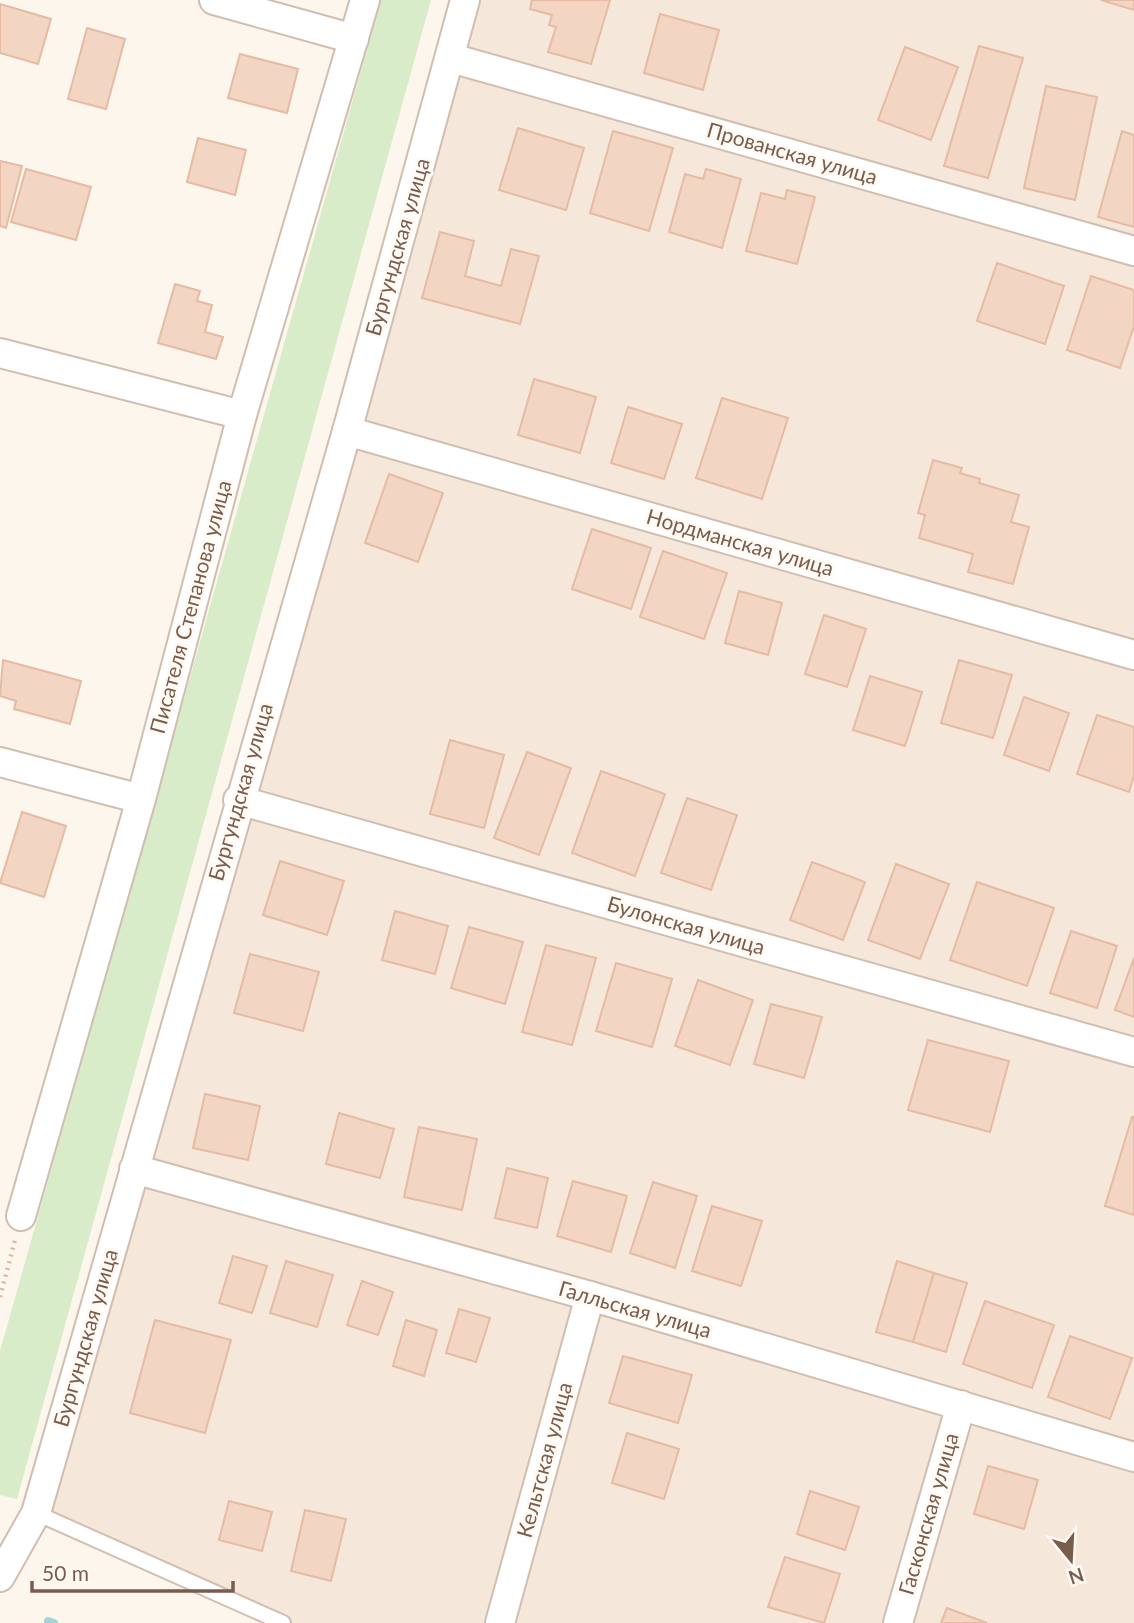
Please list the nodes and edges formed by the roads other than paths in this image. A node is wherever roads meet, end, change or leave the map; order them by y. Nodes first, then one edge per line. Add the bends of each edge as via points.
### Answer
1 (214, 0) edge
2 (365, 0) edge
3 (465, 0) edge
4 (354, 39) junction
5 (450, 58) junction
6 (1134, 251) edge
7 (0, 353) edge
8 (242, 415) junction
9 (347, 431) junction
10 (1134, 654) edge
11 (0, 762) edge
12 (141, 799) junction
13 (238, 800) junction
14 (1134, 1052) edge
15 (134, 1169) junction
16 (21, 1216) road end
17 (590, 1296) junction
18 (961, 1405) junction
19 (1134, 1457) edge
20 (36, 1513) junction
21 (0, 1577) edge
22 (283, 1623) edge
23 (500, 1623) edge
24 (898, 1623) edge

1 - 4 street
2 - 4 street, Писателя Степанова улица
3 - 5 street, Бургундская улица
4 - 8 street, Писателя Степанова улица
5 - 6 street, Прованская улица
5 - 9 street, Бургундская улица
7 - 8 street
8 - 12 street, Писателя Степанова улица
9 - 10 street, Нордманская улица
9 - 13 street, Бургундская улица
11 - 12 street
12 - 16 street, Писателя Степанова улица
13 - 14 street, Булонская улица
13 - 15 street, Бургундская улица
15 - 17 street, Галльская улица
15 - 20 street, Бургундская улица
17 - 18 street, Галльская улица
17 - 23 street, Кельтская улица
18 - 19 street, Галльская улица
18 - 24 street, Гасконская улица
20 - 21 street, Бургундская улица
20 - 22 lane

